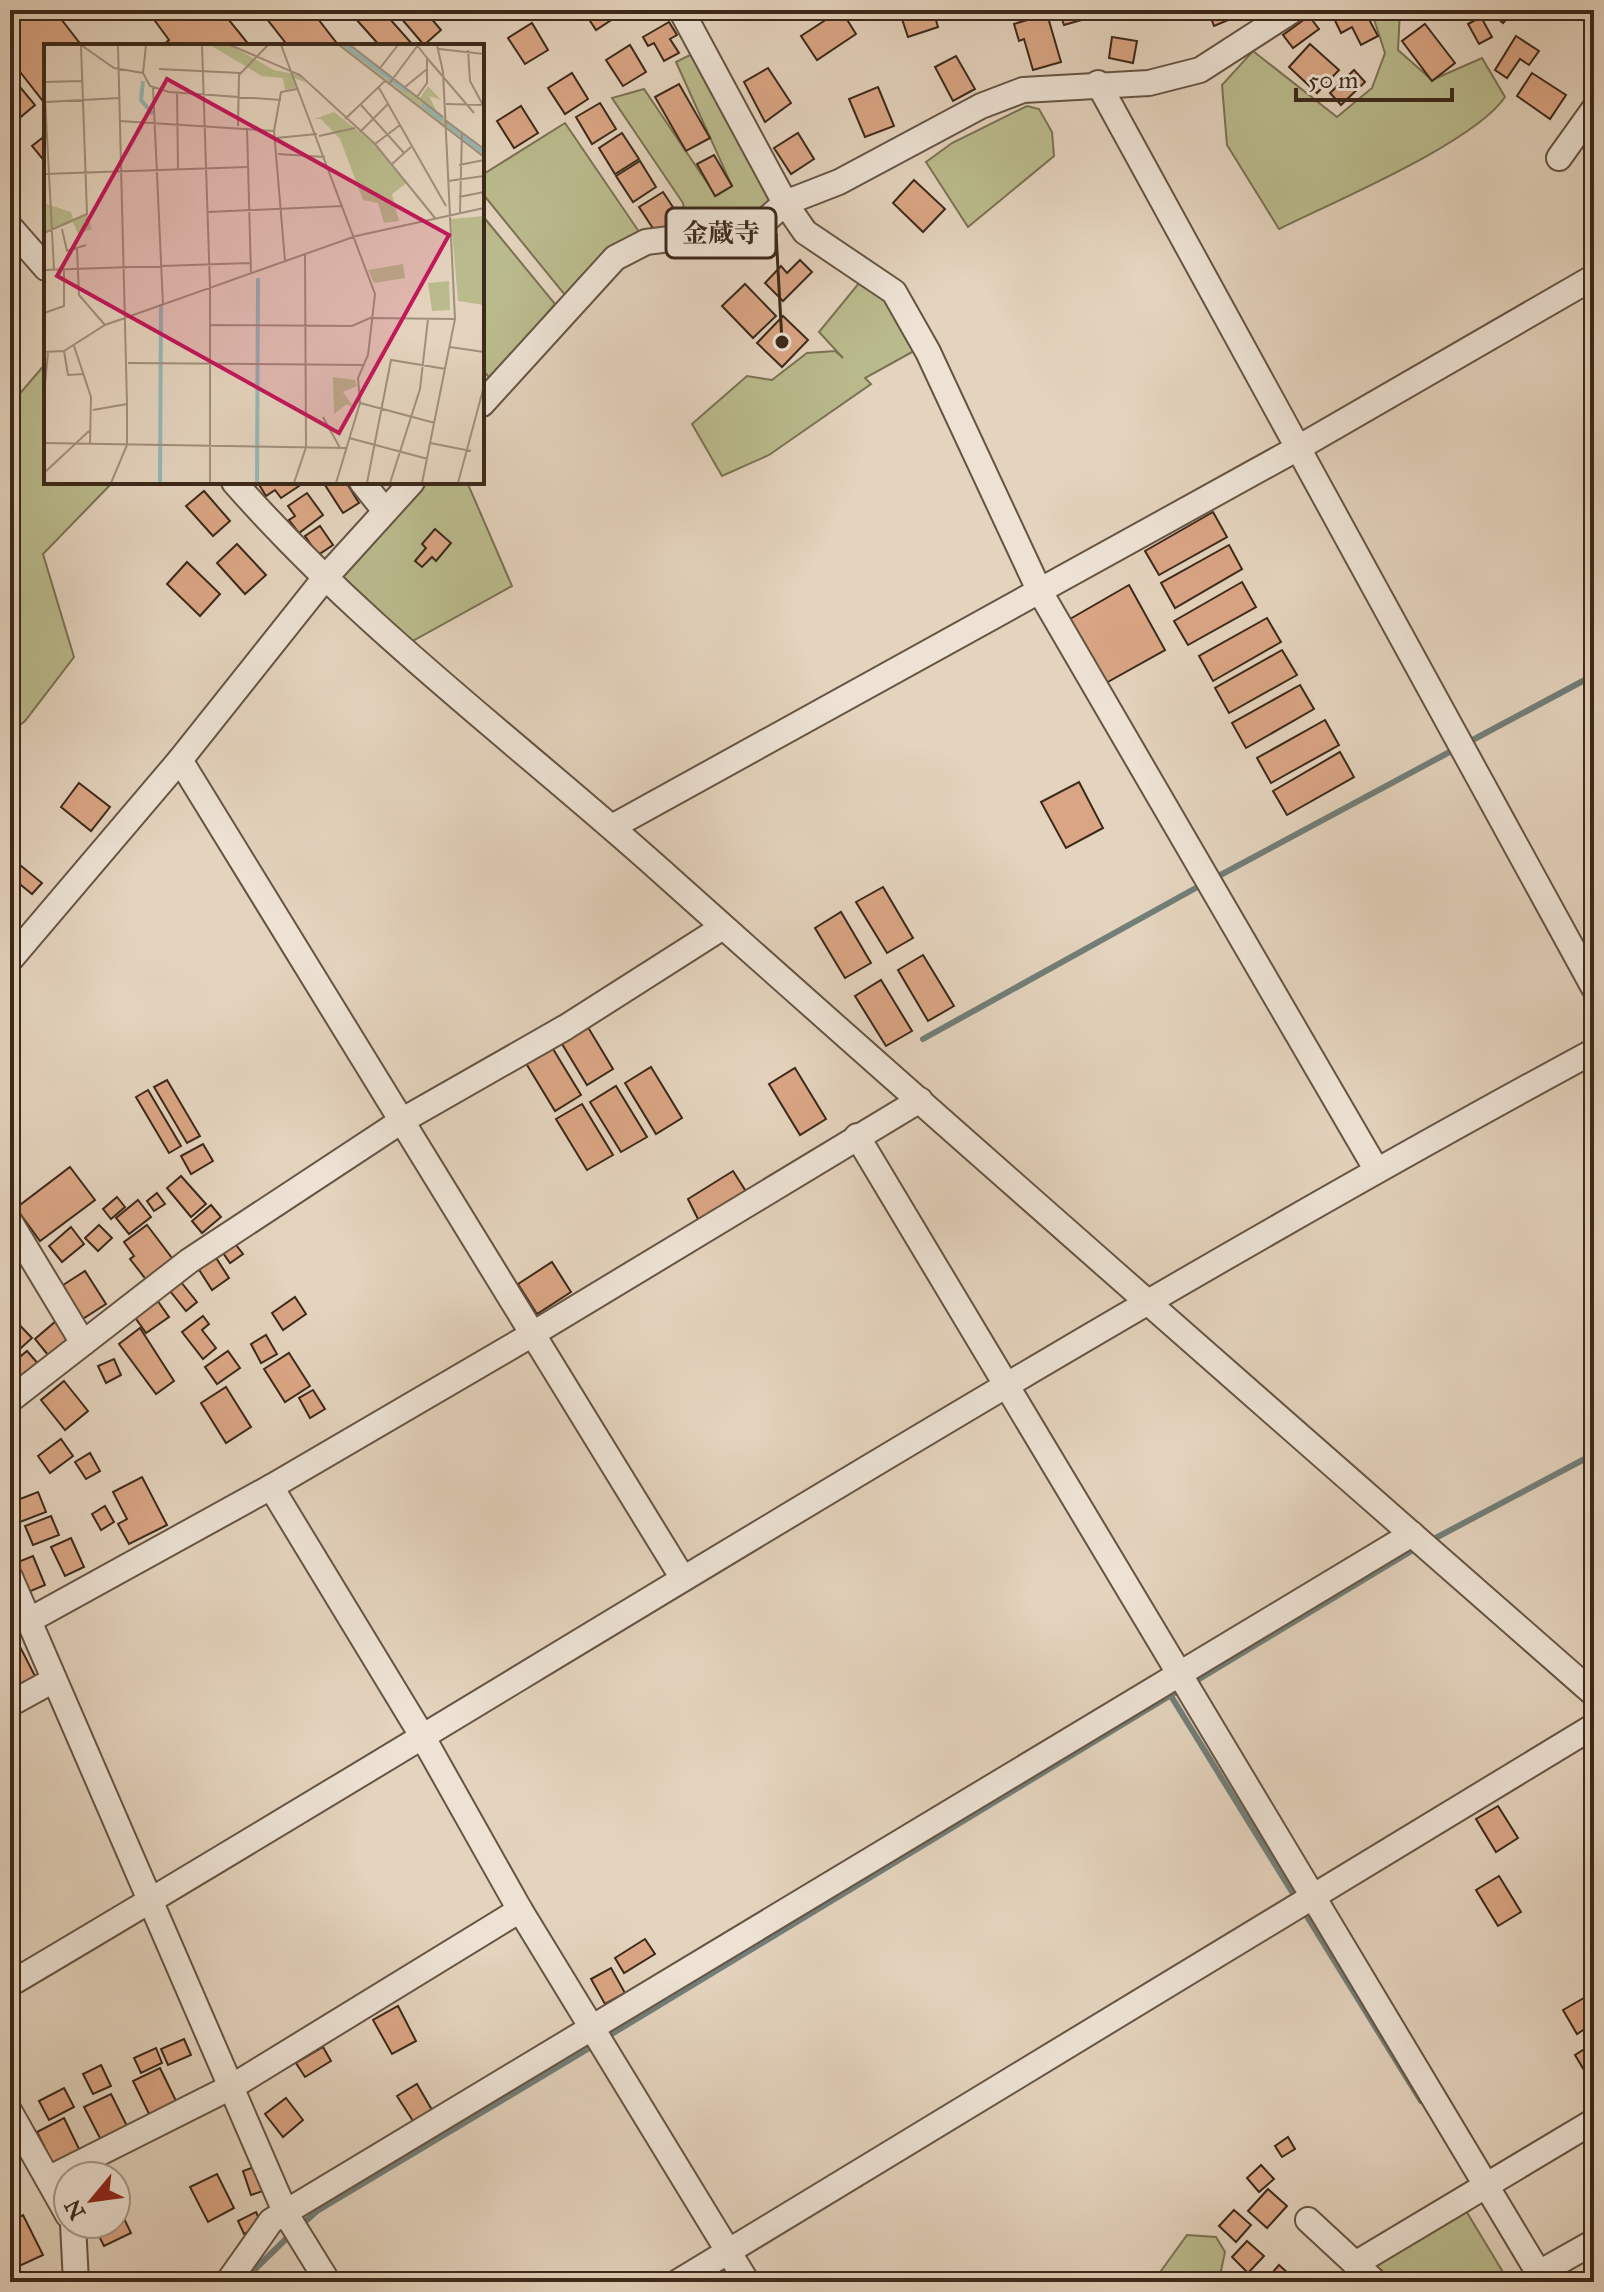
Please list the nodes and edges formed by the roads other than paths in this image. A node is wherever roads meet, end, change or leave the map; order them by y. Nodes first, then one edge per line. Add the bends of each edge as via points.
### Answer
1 (681, 10) edge
2 (1293, 10) edge
3 (1098, 83) junction
4 (1594, 109) edge
5 (1559, 158) dead end
6 (785, 203) junction
7 (10, 227) edge
8 (44, 266) edge
9 (1594, 277) edge
10 (484, 402) edge
11 (1298, 448) junction
12 (236, 484) edge
13 (364, 484) edge
14 (410, 484) edge
15 (385, 511) junction
16 (324, 579) junction
17 (1039, 590) junction
18 (180, 760) junction
19 (612, 827) junction
20 (723, 927) junction
21 (10, 960) edge
22 (1594, 988) edge
23 (1594, 1051) edge
24 (920, 1100) junction
25 (403, 1120) junction
26 (857, 1136) junction
27 (1376, 1169) junction
28 (10, 1222) edge
29 (1146, 1300) junction
30 (532, 1334) junction
31 (83, 1343) junction
32 (1007, 1384) junction
33 (10, 1400) edge
34 (271, 1487) junction
35 (1412, 1534) junction
36 (10, 1577) edge
37 (682, 1577) junction
38 (28, 1621) junction
39 (1179, 1673) junction
40 (52, 1681) junction
41 (1594, 1694) edge
42 (10, 1704) edge
43 (1594, 1726) edge
44 (421, 1734) junction
45 (1312, 1898) junction
46 (149, 1902) junction
47 (520, 1910) junction
48 (10, 1984) edge
49 (593, 2028) junction
50 (233, 2086) junction
51 (10, 2112) edge
52 (1594, 2121) edge
53 (48, 2179) junction
54 (1486, 2185) junction
55 (52, 2186) edge
56 (286, 2214) junction
57 (1308, 2220) dead end
58 (74, 2240) edge
59 (1594, 2242) edge
60 (728, 2251) junction
61 (1355, 2264) junction
62 (1542, 2277) edge
63 (76, 2282) edge
64 (228, 2282) edge
65 (328, 2282) edge
66 (678, 2282) edge
67 (747, 2282) edge
68 (1375, 2282) edge

1 - 6 street
2 - 3 street via 1200,70 1149,83
3 - 6 street via 1023,90 981,106 839,182
3 - 11 street
4 - 5 street
6 - 10 street via 757,228 646,242 615,258
6 - 17 street via 805,232 894,292 928,352
7 - 8 street
9 - 11 street
11 - 17 street
11 - 22 street
12 - 16 street
13 - 15 street
14 - 15 street
15 - 16 street
16 - 18 street
16 - 19 street
17 - 19 street
17 - 27 street
18 - 21 street
18 - 25 street
19 - 20 street
20 - 24 street
20 - 25 street via 566,1027
23 - 27 street
24 - 26 street
24 - 29 street
25 - 30 street
25 - 31 street via 189,1261
26 - 30 street
26 - 32 street
27 - 29 street
28 - 31 street
29 - 32 street
29 - 35 street
30 - 34 street
30 - 37 street
31 - 33 street
32 - 37 street
32 - 39 street
34 - 38 street
34 - 44 street
35 - 39 street
35 - 41 street
36 - 38 street
37 - 44 street
38 - 40 street
39 - 45 street
39 - 49 street
40 - 42 street
40 - 46 street
43 - 45 street
44 - 46 street
44 - 47 street
45 - 54 street
45 - 60 street
46 - 48 street
46 - 50 street
47 - 49 street
47 - 50 street
49 - 56 street
49 - 60 street
50 - 53 street
50 - 56 street
51 - 53 street
52 - 54 street
53 - 55 street
54 - 61 street
54 - 62 street
56 - 64 street via 271,2221
56 - 65 street
57 - 61 street
58 - 63 street
59 - 62 street
60 - 66 street
60 - 67 street
61 - 68 street

